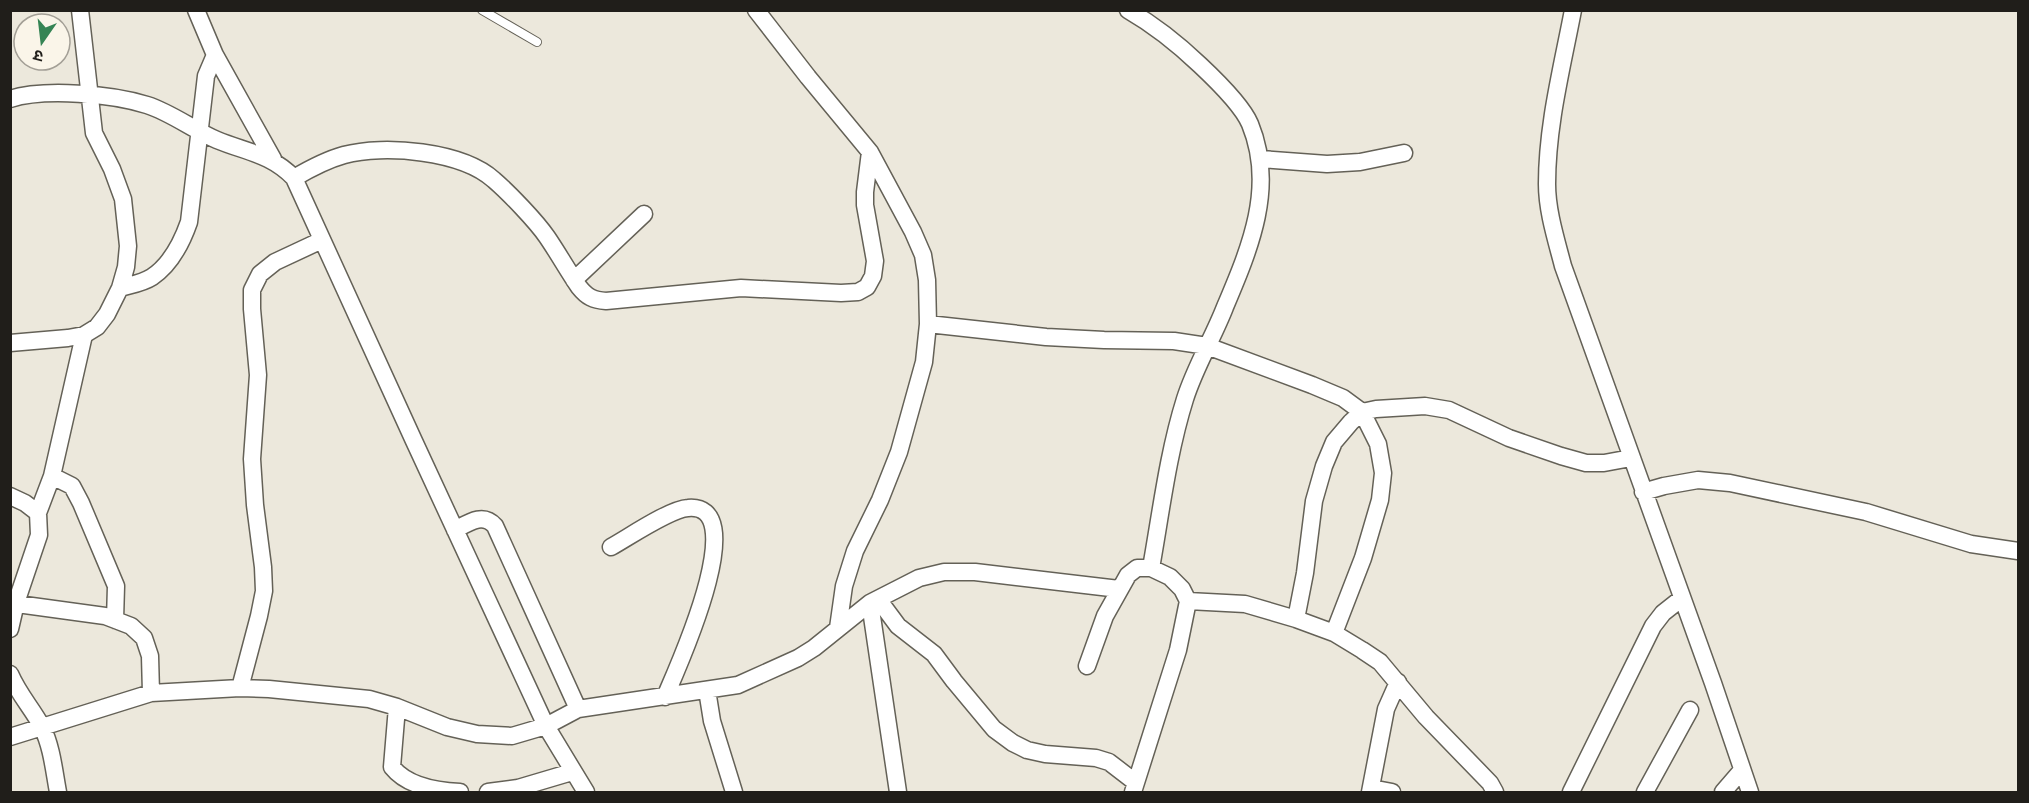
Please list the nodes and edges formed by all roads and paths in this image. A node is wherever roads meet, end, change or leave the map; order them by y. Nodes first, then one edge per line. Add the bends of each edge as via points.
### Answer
1 (80, 10) edge
2 (196, 10) edge
3 (482, 10) edge
4 (756, 10) edge
5 (1128, 10) edge
6 (1573, 10) edge
7 (1153, 19) edge
8 (537, 42) dead end
9 (215, 55) junction
10 (89, 95) junction
11 (10, 99) edge
12 (200, 133) junction
13 (870, 152) junction
14 (1404, 153) dead end
15 (273, 159) junction
16 (1261, 159) junction
17 (294, 178) junction
18 (644, 214) dead end
19 (322, 240) junction
20 (574, 280) junction
21 (120, 288) junction
22 (928, 324) junction
23 (84, 335) junction
24 (10, 343) edge
25 (1207, 346) junction
26 (1362, 412) junction
27 (1631, 459) junction
28 (52, 476) junction
29 (1643, 492) junction
30 (10, 496) edge
31 (38, 513) junction
32 (455, 530) junction
33 (611, 547) dead end
34 (2019, 551) edge
35 (1151, 568) junction
36 (1119, 589) junction
37 (1682, 598) junction
38 (874, 601) junction
39 (1188, 601) junction
40 (13, 603) edge
41 (1296, 619) junction
42 (115, 620) junction
43 (838, 628) junction
44 (10, 629) edge
45 (1334, 633) junction
46 (1087, 666) dead end
47 (10, 674) edge
48 (1398, 682) junction
49 (240, 688) junction
50 (707, 690) junction
51 (151, 693) junction
52 (665, 697) junction
53 (397, 707) junction
54 (578, 709) junction
55 (1690, 710) dead end
56 (546, 726) junction
57 (42, 728) junction
58 (10, 736) edge
59 (1742, 770) junction
60 (572, 772) junction
61 (1134, 787) edge
62 (1370, 790) edge
63 (58, 792) edge
64 (460, 792) edge
65 (488, 792) edge
66 (586, 792) edge
67 (734, 792) edge
68 (898, 792) edge
69 (1392, 792) edge
70 (1495, 792) edge
71 (1571, 792) edge
72 (1645, 792) edge
73 (1724, 792) edge
74 (1750, 792) edge

1 - 10 street
2 - 9 street
3 - 8 lane
4 - 13 street
5 - 7 street
6 - 27 street via 1550,134 1547,186 1563,266
7 - 16 street via 1220,84 1249,122
9 - 12 street via 206,76
9 - 15 street
10 - 11 street via 47,94
10 - 12 street via 148,105
10 - 21 street via 94,133 123,200 128,246
12 - 15 street
12 - 21 street via 189,222 182,240 152,277
13 - 20 street via 865,205 875,261 867,287 858,292 741,288 606,301 586,295
13 - 22 street via 923,255
14 - 16 street via 1327,164
15 - 17 street
16 - 25 street via 1262,188 1256,222
17 - 19 street
17 - 20 street via 319,163 376,150 408,150 470,164 493,178 546,235
18 - 20 street
19 - 32 street
19 - 49 street via 275,262 260,274 252,290 258,375 252,459 264,591
21 - 23 street via 107,314
22 - 25 street via 1046,337 1174,341
22 - 43 street via 924,362 899,452 855,551 844,586
23 - 24 street
23 - 28 street
25 - 26 street via 1343,398
25 - 35 street via 1185,399
26 - 27 street via 1425,406 1449,410 1509,438 1586,463
26 - 41 street via 1334,442 1324,466 1314,501
26 - 45 street via 1378,444 1383,473 1380,500
27 - 29 street
28 - 31 street
28 - 42 street via 72,486 81,503 116,586
29 - 34 street via 1698,480 1730,483 1866,512 1971,544
29 - 37 street
30 - 31 street
31 - 40 street via 39,535
32 - 54 street via 483,518 495,526
32 - 56 street
33 - 52 street via 686,507 708,513 713,522 714,549 707,585
35 - 36 street via 1137,568
35 - 39 street via 1170,577
36 - 38 street via 944,572 918,578
36 - 46 street
37 - 59 street
37 - 71 street via 1653,626
38 - 43 street
38 - 61 street via 934,654 994,729 1013,743 1045,754 1109,762
38 - 68 street
39 - 41 street via 1245,604
39 - 61 street via 1176,659
40 - 42 street
40 - 44 street
41 - 45 street
42 - 51 street via 131,626 144,638 150,656
43 - 50 street via 814,648 774,670 738,685
45 - 48 street via 1380,662
47 - 57 street
48 - 62 street via 1386,709
48 - 70 street
49 - 51 street
49 - 53 street via 369,699
50 - 52 street
50 - 67 street via 712,721
51 - 57 street
52 - 54 street
53 - 56 street via 477,734 512,736
53 - 64 street via 392,767 413,783
54 - 56 street
55 - 72 street
56 - 60 street
57 - 58 street
57 - 63 street via 50,745
59 - 73 street
59 - 74 street
60 - 65 street via 518,788
60 - 66 street
62 - 69 street

